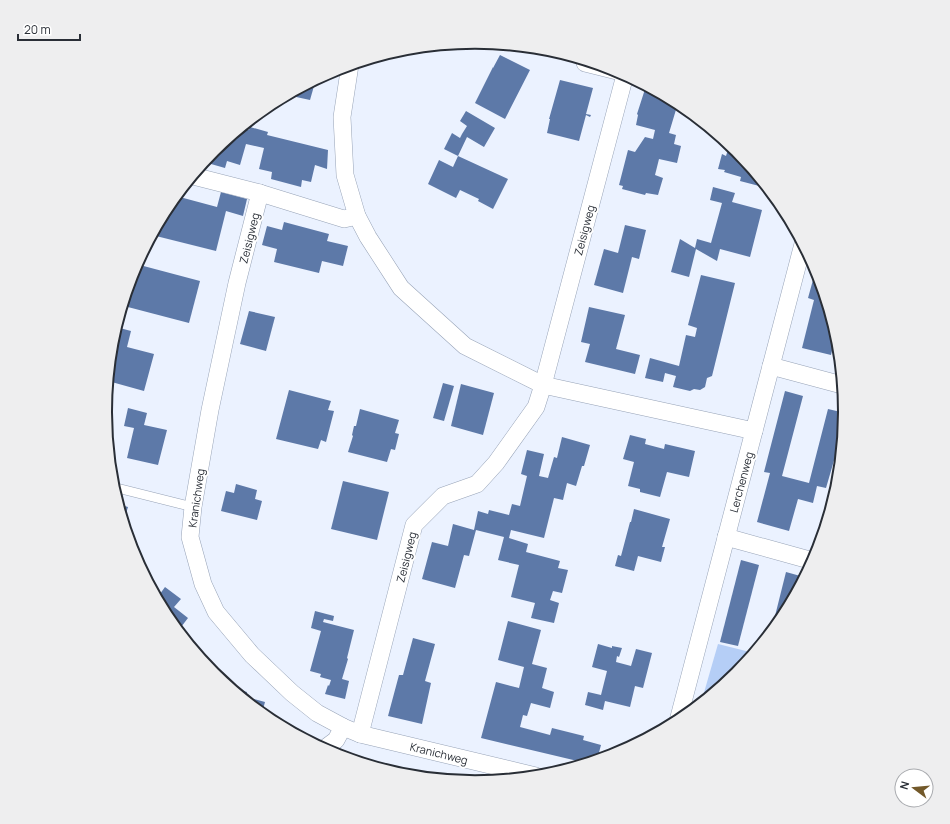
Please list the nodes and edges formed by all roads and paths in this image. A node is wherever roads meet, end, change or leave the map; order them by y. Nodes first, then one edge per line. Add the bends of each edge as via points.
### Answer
1 (349, 72) edge
2 (623, 81) edge
3 (198, 177) edge
4 (260, 193) junction
5 (357, 216) junction
6 (801, 251) edge
7 (237, 283) joint
8 (771, 366) junction
9 (837, 384) edge
10 (543, 385) junction
11 (754, 432) junction
12 (120, 489) edge
13 (193, 506) junction
14 (726, 537) junction
15 (807, 559) edge
16 (684, 709) edge
17 (342, 727) junction
18 (360, 734) junction
19 (330, 745) edge
20 (520, 772) edge

1 - 5 street via 342,117 345,175
2 - 10 street, Zeisigweg
3 - 4 street
4 - 5 street via 344,219
4 - 7 street, Zeisigweg
5 - 10 street via 401,288 465,346
6 - 8 street, Lerchenweg
7 - 13 street, Kranichweg
8 - 9 street
8 - 11 street, Lerchenweg
10 - 11 street
10 - 18 street, Zeisigweg via 536,407 496,463 477,484 443,496 414,525
11 - 14 street, Lerchenweg
12 - 13 lane
13 - 17 street, Kranichweg via 190,537 203,584 216,612 252,655 292,693 317,713
14 - 15 street
14 - 16 street, Lerchenweg
17 - 18 street, Kranichweg
17 - 19 street via 336,740
18 - 20 street, Kranichweg

